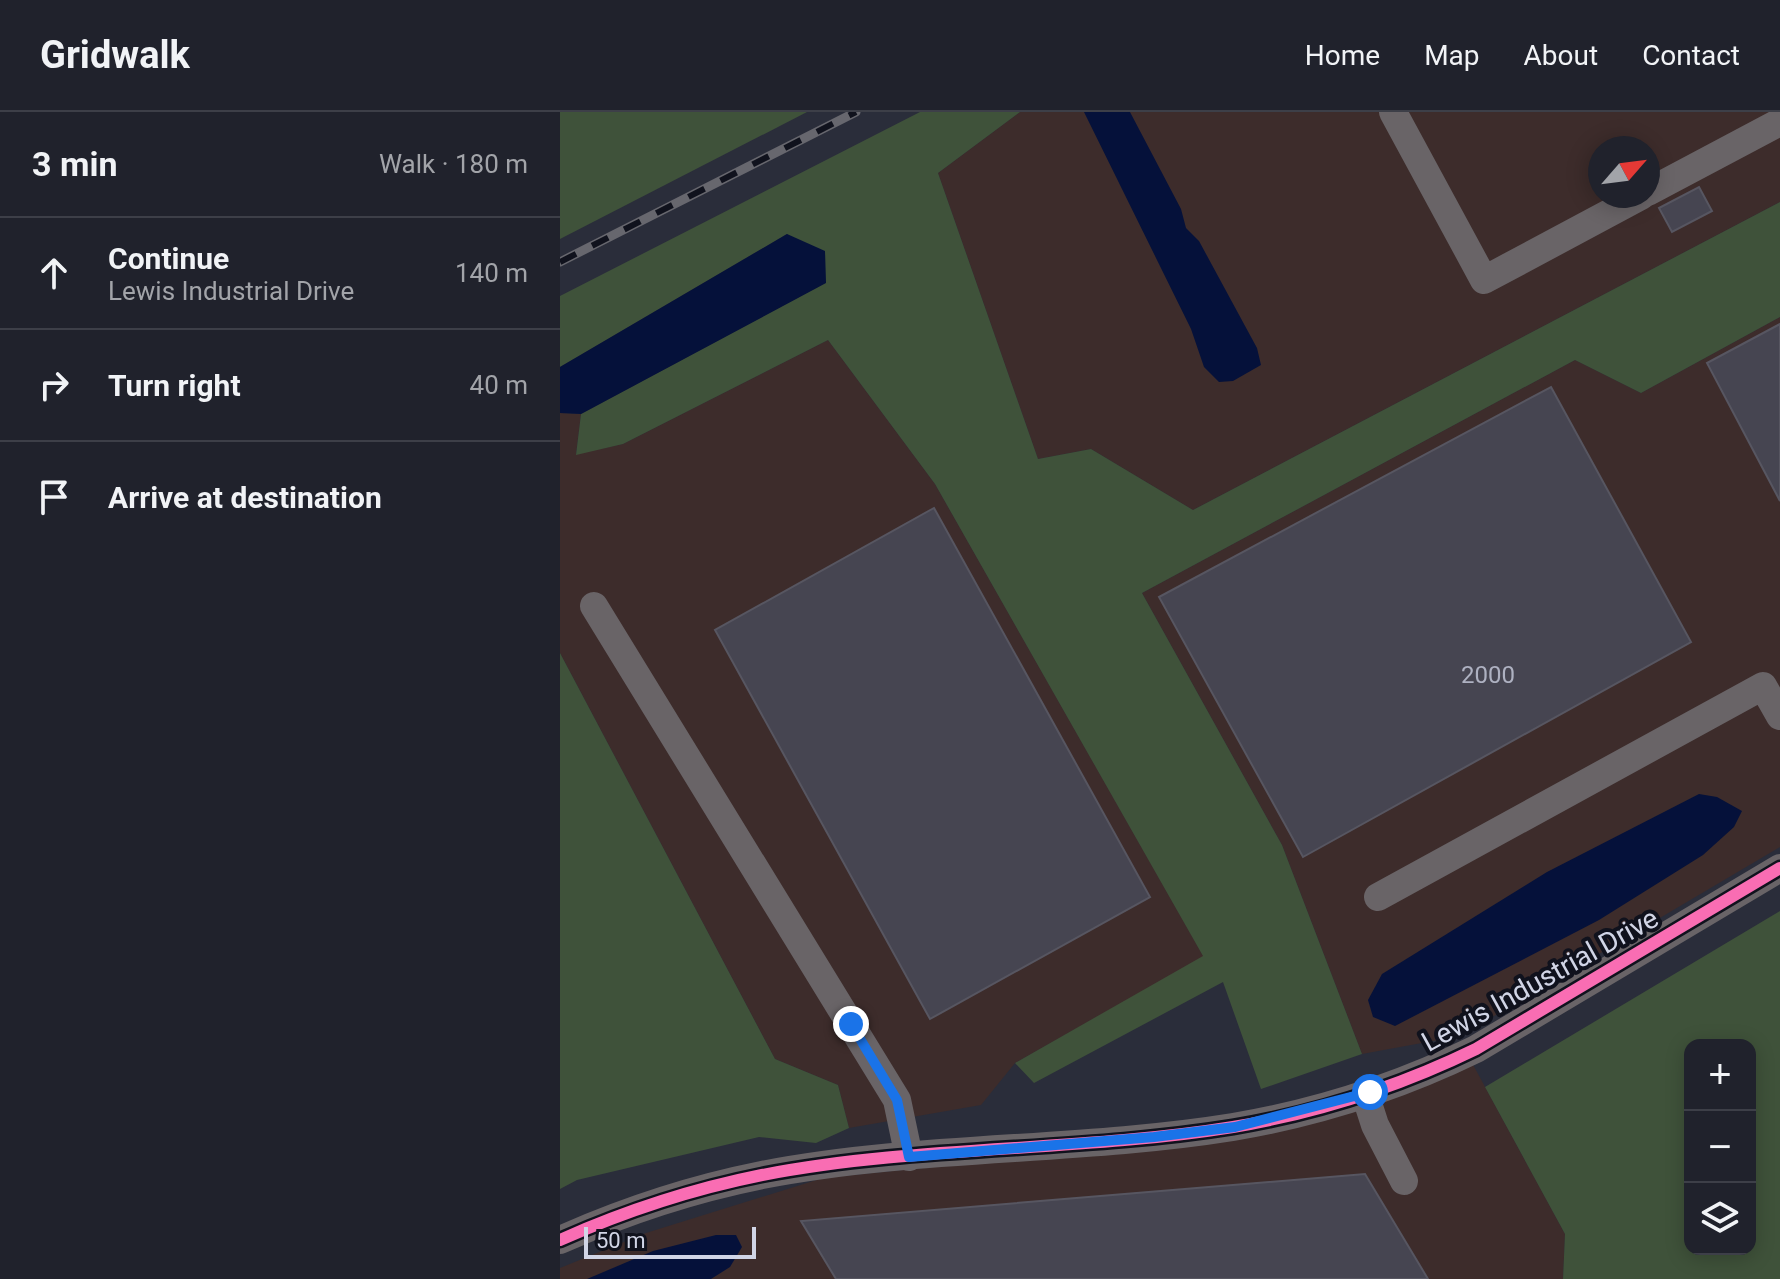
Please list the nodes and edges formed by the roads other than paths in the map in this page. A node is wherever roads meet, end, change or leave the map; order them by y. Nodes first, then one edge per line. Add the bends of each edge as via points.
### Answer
1 (1393, 112) edge
2 (1780, 122) edge
3 (1660, 186) edge
4 (1619, 208) edge
5 (594, 606) dead end
6 (1780, 716) edge
7 (1780, 868) edge
8 (1378, 897) dead end
9 (1365, 1094) junction
10 (909, 1157) junction
11 (1404, 1181) dead end
12 (560, 1240) edge

1 - 4 street via 1484,280
2 - 3 street
5 - 10 street via 897,1100
6 - 8 street via 1763,686
7 - 9 street, Lewis Industrial Drive via 1476,1049
9 - 10 street, Lewis Industrial Drive via 1235,1127
9 - 11 street
10 - 12 street, Lewis Industrial Drive via 761,1175 615,1215

